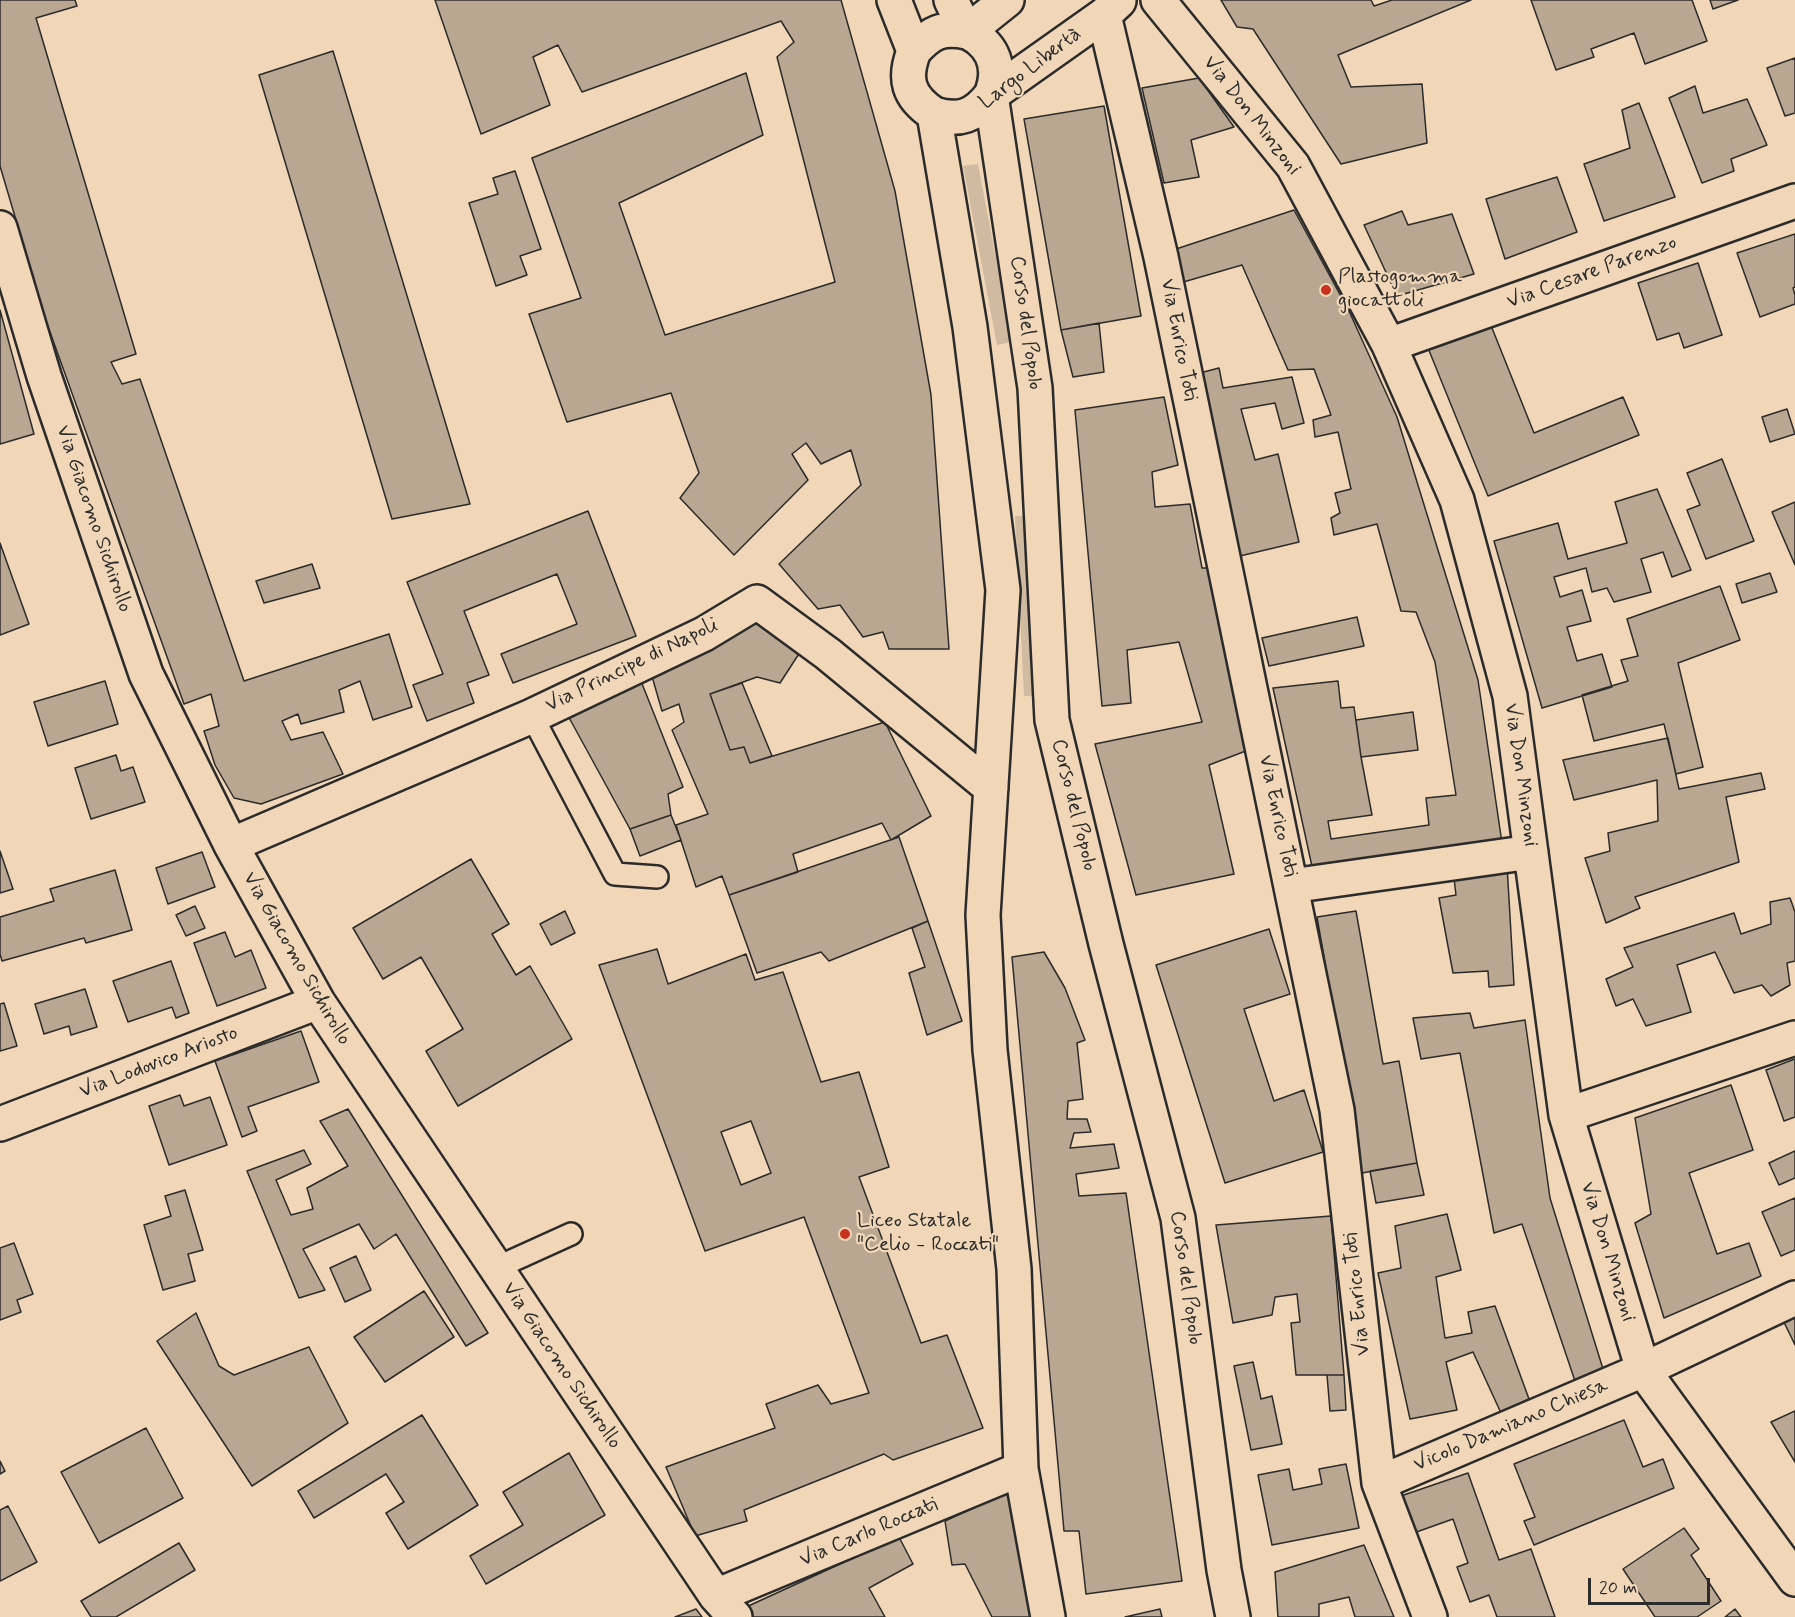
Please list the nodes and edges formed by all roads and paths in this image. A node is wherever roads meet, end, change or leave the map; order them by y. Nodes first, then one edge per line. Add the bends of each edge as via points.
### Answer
1 (894, 0) edge
2 (951, 0) edge
3 (1007, 0) edge
4 (1158, 0) edge
5 (1112, 8) edge
6 (967, 32) junction
7 (914, 51) junction
8 (991, 95) junction
9 (934, 114) junction
10 (1795, 201) edge
11 (0, 228) edge
12 (1389, 345) junction
13 (532, 716) junction
14 (991, 788) junction
15 (231, 846) junction
16 (1531, 852) junction
17 (657, 877) dead end
18 (1291, 886) junction
19 (318, 1002) junction
20 (1795, 1038) edge
21 (1566, 1115) junction
22 (0, 1124) edge
23 (572, 1234) dead end
24 (496, 1268) junction
25 (1795, 1298) edge
26 (1642, 1370) junction
27 (1021, 1469) junction
28 (1379, 1483) junction
29 (1795, 1579) edge
30 (726, 1607) edge
31 (1048, 1617) edge
32 (1233, 1617) edge
33 (1430, 1617) edge

1 - 7 street
2 - 6 street, Corso del Popolo
3 - 6 street
4 - 12 street, Via Don Minzoni via 1293,166
5 - 8 street, Largo Libertà
5 - 18 street, Via Enrico Toti
6 - 7 street via 937,32
6 - 8 street, Corso del Popolo via 978,38 994,58 996,83
7 - 9 street via 908,80 912,94
8 - 9 street, Largo Libertà via 983,106 960,117
8 - 32 street, Corso del Popolo via 1035,388 1052,720 1178,1218
9 - 14 street via 970,327 1003,590
10 - 12 street, Via Cesare Parenzo
11 - 15 street, Via Giacomo Sichirollo via 44,376 146,674
12 - 16 street, Via Don Minzoni via 1456,500 1510,696
13 - 14 street, Via Principe di Napoli via 704,633 758,602 828,654
13 - 15 street, Via Principe di Napoli
13 - 17 lane via 615,874
14 - 27 street via 983,915 990,1050 1014,1269
15 - 19 street, Via Giacomo Sichirollo
16 - 18 street
16 - 21 street, Via Don Minzoni
18 - 28 street, Via Enrico Toti via 1337,1110
19 - 22 street, Via Lodovico Ariosto
19 - 24 street, Via Giacomo Sichirollo
20 - 21 street
21 - 26 street, Via Don Minzoni
23 - 24 lane
24 - 30 street, Via Giacomo Sichirollo
25 - 26 street, Vicolo Damiano Chiesa
26 - 28 street, Vicolo Damiano Chiesa
26 - 29 street, Via Don Minzoni
27 - 30 street, Via Carlo Roccati
27 - 31 street
28 - 33 street, Via Enrico Toti

